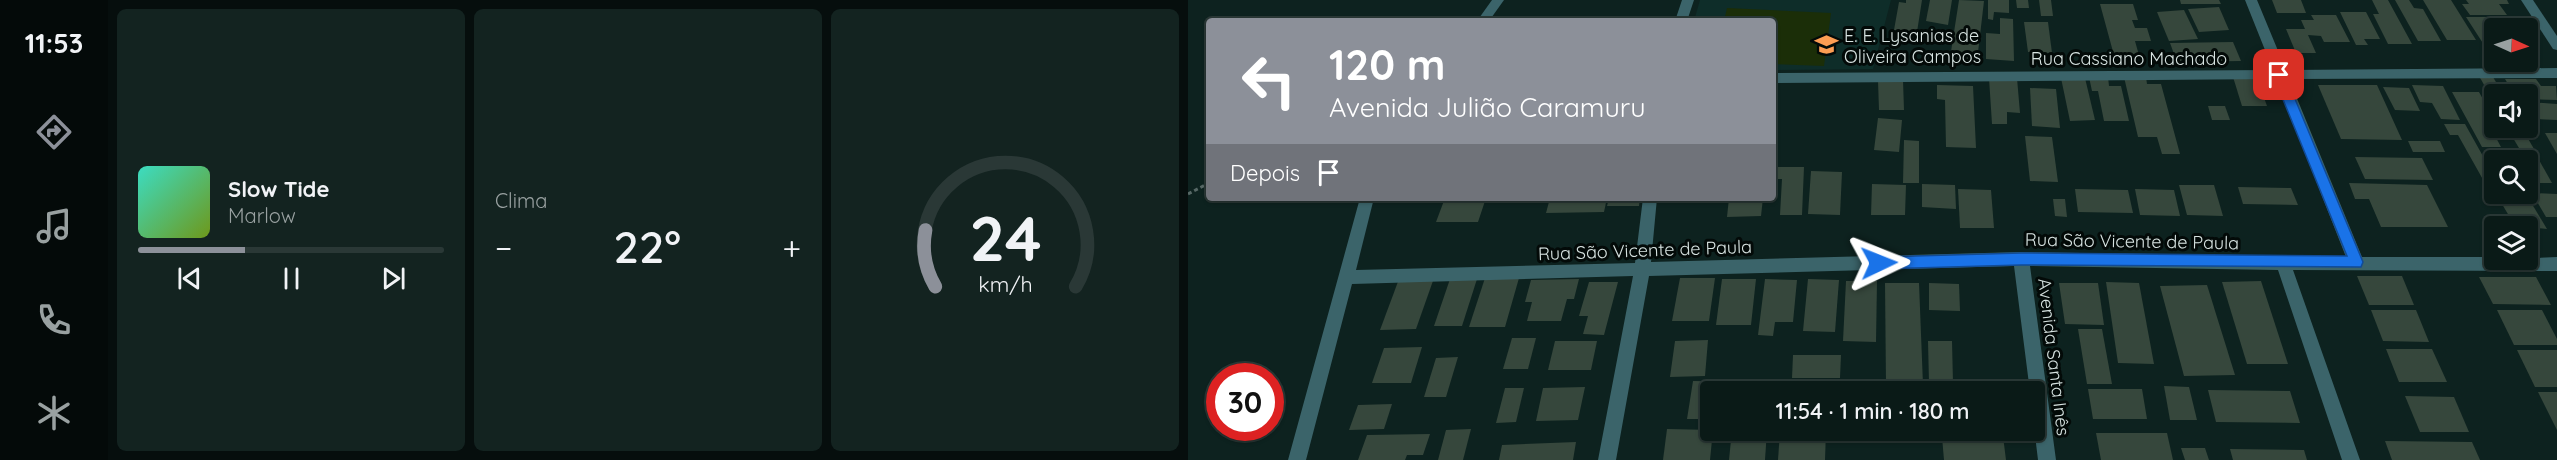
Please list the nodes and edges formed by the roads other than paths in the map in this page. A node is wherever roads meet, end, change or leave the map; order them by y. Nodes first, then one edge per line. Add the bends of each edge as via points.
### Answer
1 (1498, 0) edge
2 (1688, 0) edge
3 (2251, 0) edge
4 (2527, 0) edge
5 (1484, 18) edge
6 (1682, 18) edge
7 (2557, 46) edge
8 (2557, 73) edge
9 (2279, 75) junction
10 (1776, 78) edge
11 (1366, 201) edge
12 (1650, 201) edge
13 (2021, 259) junction
14 (2356, 262) junction
15 (2283, 263) junction
16 (2557, 264) edge
17 (1642, 270) junction
18 (1346, 277) junction
19 (1297, 460) edge
20 (1607, 460) edge
21 (2047, 460) edge
22 (2350, 460) edge

1 - 5 street
2 - 6 street
3 - 9 street
4 - 7 street
8 - 9 street, Rua Cassiano Machado
9 - 10 street, Rua Cassiano Machado
9 - 14 street
11 - 18 street
12 - 17 street
13 - 15 street, Rua São Vicente de Paula
13 - 17 street, Rua São Vicente de Paula
13 - 21 street, Avenida Santa Inês
14 - 15 street, Rua São Vicente de Paula
14 - 16 street, Rua São Vicente de Paula
15 - 22 street
17 - 18 street, Rua São Vicente de Paula
17 - 20 street
18 - 19 street

